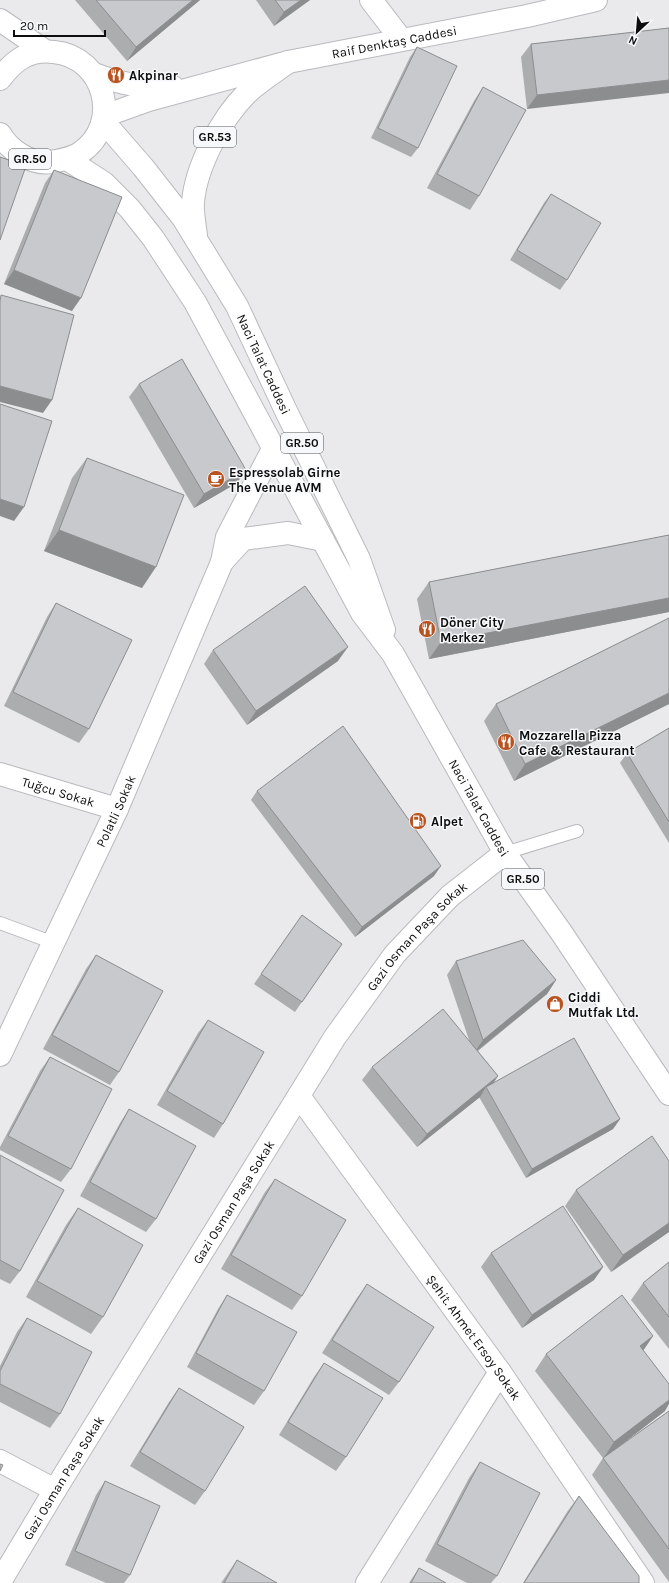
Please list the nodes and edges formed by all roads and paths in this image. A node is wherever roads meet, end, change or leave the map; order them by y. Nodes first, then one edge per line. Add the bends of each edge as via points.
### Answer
1 (371, 0) edge
2 (596, 0) edge
3 (0, 20) edge
4 (401, 39) junction
5 (44, 51) junction
6 (288, 62) junction
7 (94, 74) junction
8 (0, 79) edge
9 (192, 88) junction
10 (104, 118) junction
11 (0, 135) edge
12 (67, 159) junction
13 (197, 239) junction
14 (273, 449) junction
15 (323, 540) junction
16 (222, 562) junction
17 (393, 654) junction
18 (0, 774) edge
19 (117, 809) junction
20 (577, 831) dead end
21 (505, 853) junction
22 (0, 923) edge
23 (54, 943) junction
24 (0, 1055) edge
25 (665, 1084) edge
26 (299, 1096) junction
27 (500, 1372) junction
28 (0, 1461) edge
29 (55, 1490) junction
30 (0, 1582) edge
31 (367, 1583) edge
32 (643, 1583) edge

1 - 4 street
2 - 4 street, Raif Denktaş Caddesi / GR.53 via 527,16
3 - 5 street, GR.50
4 - 6 street, Raif Denktaş Caddesi / GR.53
5 - 7 street, GR.50 via 63,53 80,60
5 - 8 street, GR.50 via 26,55 10,65
6 - 9 street, Raif Denktaş Caddesi
6 - 13 street, GR.53 via 246,93 217,133 196,182 192,204
7 - 9 street, Raif Denktaş Caddesi via 128,85
7 - 10 street, GR.50 via 101,87
9 - 10 street, Raif Denktaş Caddesi via 149,100
10 - 12 street, GR.50 via 98,134 90,145
10 - 13 street, Naci Talat Caddesi / GR.50
11 - 12 street, GR.50 via 13,150 29,159 48,162
12 - 14 street, Naci Talat Caddesi / GR.50 via 104,183 130,209 153,238 195,302
13 - 17 street, Naci Talat Caddesi / GR.50 via 237,306 359,559
14 - 15 street, Naci Talat Caddesi / GR.50
14 - 16 street, Polatli Sokak via 227,537
15 - 16 street, Polatli Sokak via 288,533 243,539
15 - 17 street, Naci Talat Caddesi / GR.50 via 362,613
16 - 19 street, Polatli Sokak
17 - 21 street, Naci Talat Caddesi / GR.50
18 - 19 street, Tuğcu Sokak
19 - 23 street, Polatli Sokak
20 - 21 lane
21 - 25 street, Naci Talat Caddesi / GR.50
21 - 26 street, Gazi Osman Paşa Sokak via 450,896 395,954 335,1037
22 - 23 lane
23 - 24 street, Polatli Sokak
26 - 27 street, Şehit. Ahmet Ersoy Sokak
26 - 29 street, Gazi Osman Paşa Sokak
27 - 31 street
27 - 32 street, Şehit. Ahmet Ersoy Sokak
28 - 29 street
29 - 30 street, Gazi Osman Paşa Sokak

